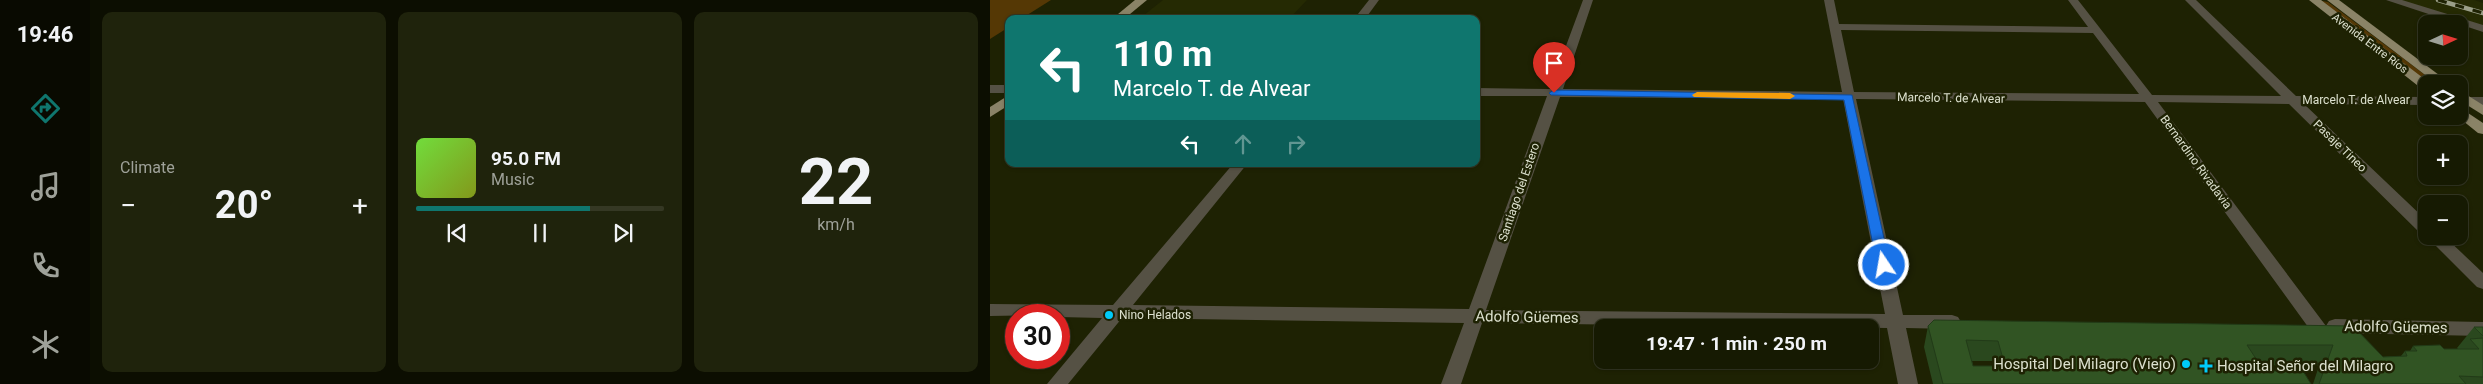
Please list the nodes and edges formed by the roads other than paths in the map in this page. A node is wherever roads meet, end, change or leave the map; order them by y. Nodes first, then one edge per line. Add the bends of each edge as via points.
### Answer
1 (1142, 0) edge
2 (1374, 0) edge
3 (1588, 0) edge
4 (1829, 0) edge
5 (2073, 0) edge
6 (2190, 0) edge
7 (2314, 0) edge
8 (2332, 0) edge
9 (2391, 0) edge
10 (1122, 15) edge
11 (1362, 15) edge
12 (1834, 27) junction
13 (2483, 29) edge
14 (2095, 30) junction
15 (2434, 75) edge
16 (2418, 80) edge
17 (990, 89) edge
18 (1005, 89) edge
19 (1480, 92) edge
20 (1554, 93) junction
21 (1849, 97) junction
22 (2468, 99) edge
23 (2150, 100) junction
24 (2294, 100) junction
25 (2418, 101) edge
26 (2483, 101) edge
27 (2468, 102) edge
28 (1005, 103) edge
29 (2483, 111) edge
30 (990, 113) edge
31 (2468, 118) edge
32 (2483, 130) edge
33 (1238, 167) edge
34 (2418, 221) edge
35 (2443, 245) edge
36 (2483, 284) edge
37 (990, 310) edge
38 (1117, 312) junction
39 (1476, 316) junction
40 (1895, 322) junction
41 (1974, 322) edge
42 (2297, 326) edge
43 (2317, 326) junction
44 (2483, 328) edge
45 (1057, 384) edge
46 (1451, 384) edge
47 (1908, 384) edge

1 - 10 main road
2 - 11 street
3 - 20 street, Santiago del Estero
4 - 12 street
5 - 14 street, Bernardino Rivadavia
6 - 24 street, Pasaje Tineo
7 - 16 main road, Avenida Entre Ríos
8 - 15 main road, Avenida Entre Ríos
9 - 13 street
12 - 14 street
12 - 21 street
14 - 23 street, Bernardino Rivadavia
17 - 18 street
19 - 20 street, Marcelo T. de Alvear
20 - 21 street, Marcelo T. de Alvear
20 - 39 street, Santiago del Estero
21 - 23 street, Marcelo T. de Alvear
21 - 40 street
22 - 26 street
23 - 24 street, Marcelo T. de Alvear
23 - 43 street, Bernardino Rivadavia
24 - 25 street, Marcelo T. de Alvear
24 - 34 street, Pasaje Tineo
27 - 29 main road
28 - 30 main road
31 - 32 main road
33 - 38 street
35 - 36 street
37 - 38 street, Adolfo Güemes
38 - 39 street, Adolfo Güemes
38 - 45 street
39 - 40 street, Adolfo Güemes
39 - 46 street, Santiago del Estero
40 - 41 street, Adolfo Güemes
40 - 47 street
42 - 43 street, Adolfo Güemes
43 - 44 street, Adolfo Güemes

